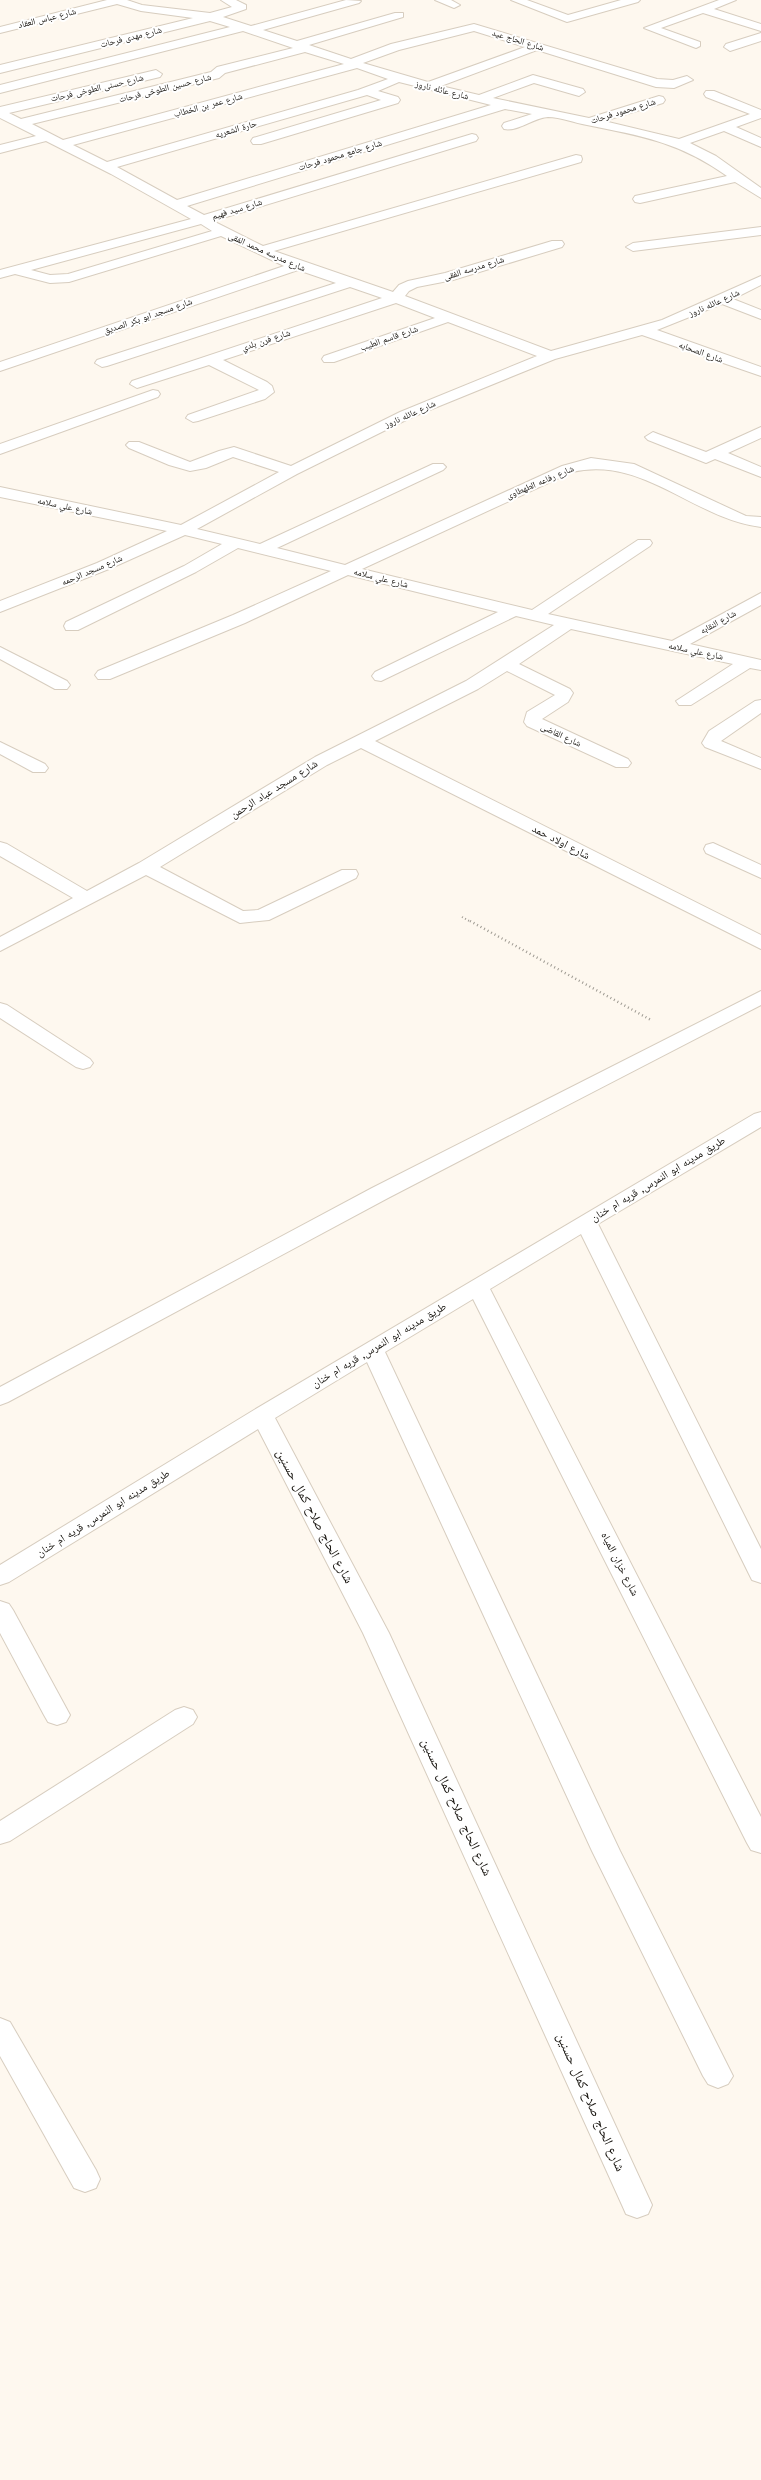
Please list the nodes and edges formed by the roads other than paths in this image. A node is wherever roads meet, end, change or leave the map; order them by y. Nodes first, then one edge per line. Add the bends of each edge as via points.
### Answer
1 (227, 0) edge
2 (355, 0) edge
3 (441, 0) edge
4 (517, 0) edge
5 (730, 0) edge
6 (116, 1) edge
7 (624, 1) edge
8 (454, 5) dead end
9 (702, 9) junction
10 (399, 15) dead end
11 (211, 17) junction
12 (248, 28) junction
13 (761, 28) edge
14 (0, 30) edge
15 (761, 37) edge
16 (696, 44) dead end
17 (538, 46) junction
18 (301, 47) junction
19 (730, 47) dead end
20 (353, 64) junction
21 (0, 69) edge
22 (170, 71) dead end
23 (400, 78) junction
24 (687, 80) dead end
25 (429, 86) junction
26 (0, 89) edge
27 (366, 91) junction
28 (580, 92) dead end
29 (710, 94) dead end
30 (480, 99) junction
31 (659, 100) dead end
32 (505, 105) junction
33 (1, 114) edge
34 (546, 114) junction
35 (761, 114) edge
36 (20, 123) junction
37 (586, 123) junction
38 (508, 126) dead end
39 (725, 126) junction
40 (47, 137) junction
41 (472, 138) dead end
42 (258, 141) dead end
43 (679, 143) junction
44 (761, 143) edge
45 (61, 144) junction
46 (0, 149) edge
47 (576, 159) dead end
48 (106, 166) junction
49 (739, 177) junction
50 (760, 192) edge
51 (640, 199) dead end
52 (175, 205) junction
53 (202, 220) junction
54 (761, 231) edge
55 (222, 232) junction
56 (557, 244) dead end
57 (633, 247) dead end
58 (261, 251) junction
59 (296, 266) junction
60 (15, 270) junction
61 (0, 274) edge
62 (761, 280) edge
63 (350, 283) junction
64 (396, 298) junction
65 (724, 300) junction
66 (761, 315) edge
67 (450, 318) junction
68 (642, 330) junction
69 (550, 356) junction
70 (209, 359) junction
71 (329, 359) dead end
72 (761, 359) edge
73 (102, 363) dead end
74 (741, 366) junction
75 (0, 367) edge
76 (761, 372) edge
77 (137, 384) dead end
78 (153, 394) dead end
79 (193, 418) dead end
80 (761, 432) edge
81 (653, 437) dead end
82 (134, 445) dead end
83 (0, 449) edge
84 (718, 454) junction
85 (438, 467) dead end
86 (292, 471) junction
87 (761, 472) edge
88 (0, 492) edge
89 (761, 522) edge
90 (183, 530) junction
91 (236, 543) junction
92 (644, 543) dead end
93 (262, 550) junction
94 (346, 570) junction
95 (761, 598) edge
96 (0, 607) edge
97 (514, 611) junction
98 (535, 615) junction
99 (568, 623) junction
100 (72, 626) dead end
101 (675, 646) junction
102 (0, 652) edge
103 (507, 664) junction
104 (754, 664) edge
105 (104, 674) dead end
106 (381, 676) dead end
107 (61, 684) dead end
108 (685, 701) dead end
109 (761, 705) edge
110 (361, 740) junction
111 (0, 747) edge
112 (622, 764) dead end
113 (761, 764) edge
114 (39, 768) dead end
115 (0, 848) edge
116 (713, 849) dead end
117 (146, 867) junction
118 (761, 872) edge
119 (349, 874) dead end
120 (88, 899) junction
121 (761, 943) edge
122 (0, 945) edge
123 (761, 997) edge
124 (0, 1009) edge
125 (83, 1063) dead end
126 (761, 1118) edge
127 (586, 1222) junction
128 (478, 1286) junction
129 (372, 1349) junction
130 (0, 1397) edge
131 (262, 1416) junction
132 (761, 1574) edge
133 (0, 1576) edge
134 (0, 1610) edge
135 (58, 1715) dead end
136 (184, 1717) dead end
137 (0, 1834) edge
138 (761, 1843) edge
139 (0, 2030) edge
140 (718, 2076) dead end
141 (85, 2179) dead end
142 (637, 2205) dead end

1 - 11 street, شارع مهدى فرحات via 242,7
2 - 12 street
3 - 8 street
4 - 7 street via 567,19
5 - 9 street
6 - 11 street, شارع عائله ناروز via 152,10
6 - 14 street, شارع عباس العقاد
9 - 13 street
9 - 16 street via 650,28
10 - 18 street, شارع حسين الطوخى فرحات
11 - 12 street, شارع عائله ناروز
11 - 21 street, شارع مهدى فرحات
12 - 18 street, شارع عائله ناروز
12 - 26 street
15 - 19 street
17 - 20 street, شارع الحاج عيد via 471,27 396,47
17 - 24 street, شارع الحاج عيد via 656,83 674,84
17 - 25 street
18 - 20 street, شارع عائله ناروز
18 - 36 street, شارع حسين الطوخى فرحات via 221,70 215,75
20 - 23 street, شارع عائله ناروز
20 - 45 street, شارع عمر بن الخطاب
22 - 33 street, شارع حسنى الطوخى فرحات
23 - 25 street, شارع عائله ناروز
23 - 27 street, حارة الشعريه
25 - 30 street, شارع عائله ناروز
27 - 42 street, حارة الشعريه via 394,100
27 - 48 street, حارة الشعريه
28 - 30 street via 533,79
29 - 35 street
30 - 32 street, شارع عائله ناروز
31 - 37 street, شارع محمود فرحات
32 - 34 street, شارع عائله ناروز
32 - 52 street, شارع جامع محمود فرحات
33 - 36 street, شارع مدرسه محمد الفقى
34 - 37 street, شارع عائله ناروز
34 - 38 street
35 - 39 street
36 - 40 street, شارع مدرسه محمد الفقى
37 - 43 street, شارع عائله ناروز
39 - 43 street
39 - 44 street
40 - 45 street, شارع مدرسه محمد الفقى
40 - 46 street
41 - 53 street, شارع سيد فهيم
43 - 49 street, شارع عائله ناروز
45 - 48 street, شارع مدرسه محمد الفقى
47 - 58 street
48 - 52 street, شارع مدرسه محمد الفقى
49 - 50 street, شارع عائله ناروز
49 - 51 street
52 - 53 street, شارع مدرسه محمد الفقى
53 - 55 street, شارع مدرسه محمد الفقى
53 - 60 street, شارع سيد فهيم
54 - 57 street
55 - 58 street, شارع مدرسه محمد الفقى
55 - 60 street via 69,278 50,279
56 - 64 street, شارع مدرسه الفقى via 448,277 413,284 404,288
58 - 59 street, شارع مدرسه محمد الفقى
59 - 63 street, شارع مدرسه محمد الفقى
59 - 75 street, شارع مسجد ابو بكر الصديق
60 - 61 street, شارع سيد فهيم
62 - 65 street, شارع عائله ناروز
63 - 64 street, شارع مدرسه محمد الفقى
63 - 73 street
64 - 67 street, شارع مدرسه محمد الفقى
64 - 70 street, شارع فرن بلدي
65 - 66 street
65 - 68 street, شارع عائله ناروز via 667,323
67 - 69 street, شارع مدرسه محمد الفقى
67 - 71 street, شارع قاسم الطيب
68 - 69 street, شارع عائله ناروز
68 - 74 street, شارع الصحابه
69 - 86 street, شارع عائله ناروز via 405,415
70 - 77 street, شارع فرن بلدي
70 - 79 street via 262,385 267,392
72 - 74 street
74 - 76 street, شارع الصحابه
78 - 83 street
80 - 84 street
81 - 84 street via 704,458
82 - 86 street via 188,466 198,466 225,453 234,452
84 - 87 street
85 - 93 street
86 - 90 street, شارع عائله ناروز
88 - 90 street, شارع علي سلامه
89 - 94 street, شارع رفاعه الطهطاوى via 743,520 629,467 591,463 567,469
90 - 91 street, شارع علي سلامه
90 - 96 street, شارع مسجد الرحمه via 103,566
91 - 93 street, شارع علي سلامه
91 - 100 street via 190,569
92 - 98 street
93 - 94 street, شارع علي سلامه
94 - 97 street, شارع علي سلامه
94 - 105 street, شارع رفاعه الطهطاوى via 239,619
95 - 101 street, شارع النقابه
97 - 98 street, شارع علي سلامه
97 - 106 street
98 - 99 street, شارع علي سلامه
99 - 101 street, شارع علي سلامه
99 - 103 street, شارع مسجد عباد الرحمن
101 - 104 street, شارع علي سلامه
102 - 107 street
103 - 110 street, شارع مسجد عباد الرحمن via 472,685
103 - 112 street, شارع القاضى via 564,693 562,698 533,716 533,722
104 - 108 street
109 - 113 street via 715,735 711,743
110 - 117 street, شارع مسجد عباد الرحمن via 283,782
110 - 121 street, شارع اولاد حمد
111 - 114 street
115 - 120 street
116 - 118 street
117 - 119 street via 240,917 251,918 262,916
117 - 120 street, شارع مسجد عباد الرحمن
120 - 122 street, شارع مسجد عباد الرحمن
123 - 130 street via 380,1193
124 - 125 street
126 - 127 street, طريق مدينه ابو النمرس, قريه ام خنان
127 - 128 street, طريق مدينه ابو النمرس, قريه ام خنان
127 - 132 street
128 - 129 street, طريق مدينه ابو النمرس, قريه ام خنان
128 - 138 street, شارع خزان المياه
129 - 131 street, طريق مدينه ابو النمرس, قريه ام خنان
129 - 140 street via 600,1837
131 - 133 street, طريق مدينه ابو النمرس, قريه ام خنان
131 - 142 street, شارع الحاج صلاح كمال حسنين via 376,1632
134 - 135 street
136 - 137 street
139 - 141 street

